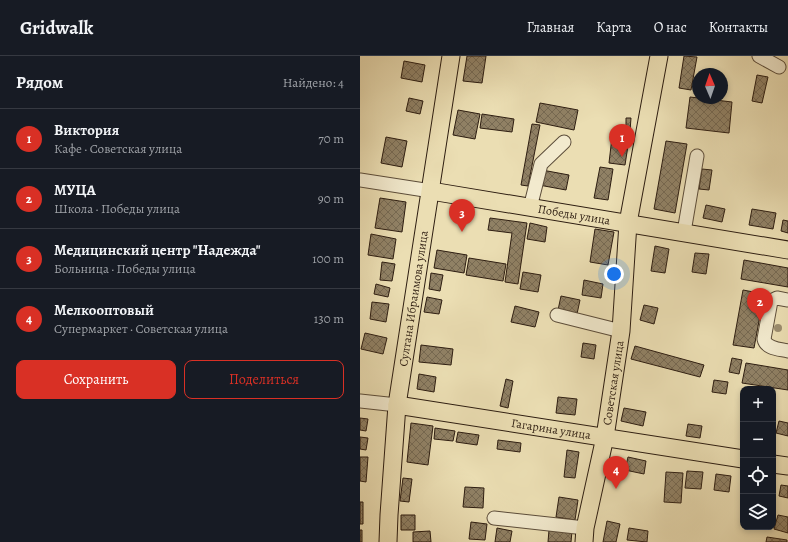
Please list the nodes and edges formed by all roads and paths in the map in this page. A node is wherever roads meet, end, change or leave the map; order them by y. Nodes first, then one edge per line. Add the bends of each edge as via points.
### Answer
1 (451, 56) edge
2 (659, 56) edge
3 (759, 56) edge
4 (779, 67) dead end
5 (564, 142) dead end
6 (697, 156) dead end
7 (360, 180) edge
8 (431, 191) junction
9 (530, 208) junction
10 (628, 223) junction
11 (684, 232) junction
12 (788, 250) edge
13 (788, 300) edge
14 (557, 315) dead end
15 (620, 331) junction
16 (788, 350) edge
17 (360, 401) edge
18 (397, 405) junction
19 (605, 437) junction
20 (740, 459) edge
21 (776, 464) edge
22 (788, 466) edge
23 (494, 518) dead end
24 (584, 535) edge
25 (388, 542) edge

1 - 8 main road, Султана Ибраимова улица
2 - 10 main road, Советская улица
3 - 4 street
5 - 9 street via 542,164
6 - 11 street
7 - 8 street, Победы улица
8 - 9 main road, Победы улица
8 - 18 main road, Султана Ибраимова улица
9 - 10 main road, Победы улица
10 - 11 main road, Победы улица
10 - 15 main road, Советская улица
11 - 12 main road, Победы улица
13 - 16 street via 777,298 771,301 764,339 768,346
14 - 15 street, Советская улица
15 - 19 main road, Советская улица
17 - 18 street, Гагарина улица
18 - 19 main road, Гагарина улица
18 - 25 main road, Султана Ибраимова улица
19 - 20 main road, Гагарина улица
19 - 24 main road, Советская улица
21 - 22 main road
23 - 24 street, Советская улица

